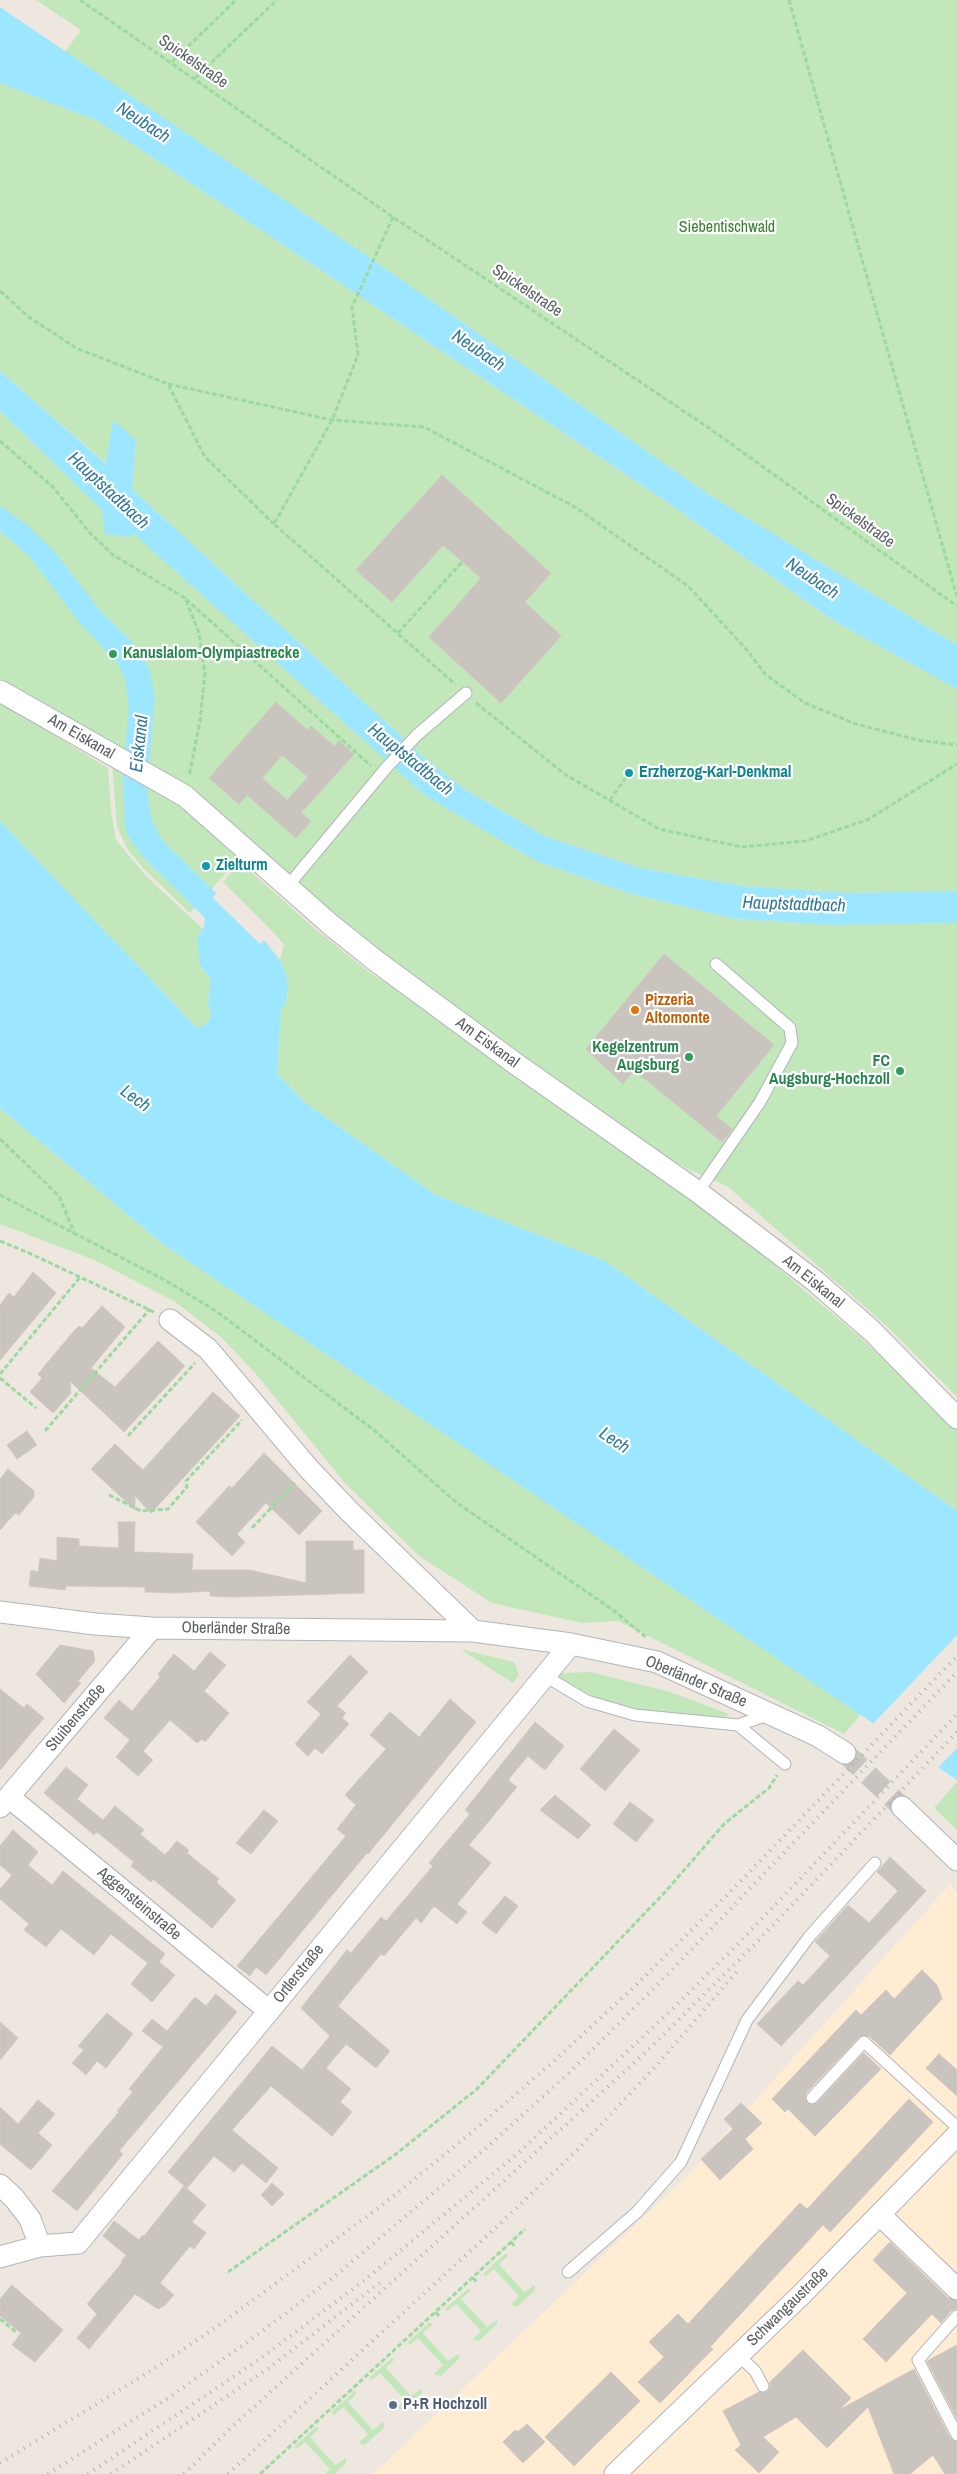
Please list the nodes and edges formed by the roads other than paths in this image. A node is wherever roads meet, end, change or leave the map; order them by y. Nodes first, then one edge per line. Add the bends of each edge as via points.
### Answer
1 (0, 691) edge
2 (466, 693) road end
3 (287, 886) junction
4 (716, 964) dead end
5 (698, 1192) junction
6 (170, 1320) road end
7 (957, 1418) edge
8 (0, 1612) edge
9 (152, 1628) junction
10 (473, 1631) junction
11 (571, 1644) junction
12 (545, 1676) junction
13 (770, 1714) junction
14 (738, 1725) junction
15 (845, 1753) tunnel mouth
16 (785, 1764) road end
17 (4, 1802) edge
18 (902, 1807) tunnel mouth
19 (957, 1860) edge
20 (875, 1863) dead end
21 (269, 2011) junction
22 (812, 2098) dead end
23 (957, 2127) edge
24 (957, 2135) edge
25 (0, 2185) edge
26 (880, 2215) junction
27 (40, 2246) junction
28 (0, 2257) edge
29 (568, 2272) dead end
30 (957, 2289) edge
31 (957, 2316) edge
32 (738, 2355) junction
33 (763, 2386) dead end
34 (957, 2436) edge
35 (615, 2474) edge

1 - 3 street, Am Eiskanal via 185,796
2 - 3 lane via 384,771
3 - 5 street, Am Eiskanal via 331,925 420,994
4 - 5 lane via 790,1028 792,1043 760,1102
5 - 7 street, Am Eiskanal via 815,1281 872,1331
6 - 10 street via 208,1349 309,1469
8 - 9 street, Oberländer Straße
9 - 10 street, Oberländer Straße
9 - 17 street, Stuibenstraße
10 - 11 street, Oberländer Straße
11 - 12 street, Ortlerstraße
11 - 13 street, Oberländer Straße via 657,1662
12 - 14 lane, Oberländer Straße via 587,1702 635,1715
12 - 21 street, Ortlerstraße
13 - 14 lane, Oberländer Straße
13 - 15 street, Oberländer Straße via 818,1736
14 - 16 lane
17 - 21 street, Aggensteinstraße
18 - 19 street
20 - 29 lane via 809,1936 747,2020 681,2162 637,2212
21 - 27 street, Ortlerstraße via 78,2243
22 - 23 lane via 864,2042
24 - 26 street, Schwangaustraße
25 - 27 street via 30,2220
26 - 30 street
26 - 32 street, Schwangaustraße
27 - 28 street, Ortlerstraße
31 - 34 lane via 918,2360
32 - 33 lane via 755,2371
32 - 35 street, Schwangaustraße

